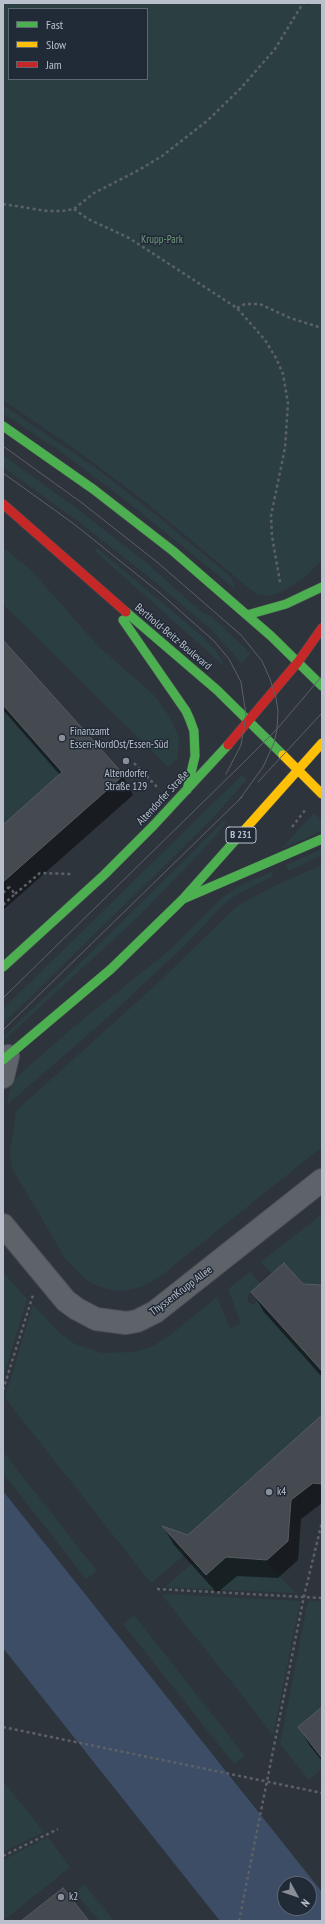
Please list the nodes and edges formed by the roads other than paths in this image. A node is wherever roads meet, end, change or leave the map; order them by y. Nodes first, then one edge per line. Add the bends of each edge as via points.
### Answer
1 (3, 426) edge
2 (3, 504) edge
3 (322, 587) edge
4 (105, 595) junction
5 (247, 615) junction
6 (322, 628) edge
7 (298, 662) junction
8 (322, 686) edge
9 (249, 722) junction
10 (322, 743) edge
11 (298, 772) junction
12 (187, 790) junction
13 (322, 794) edge
14 (322, 839) edge
15 (183, 899) junction
16 (3, 967) edge
17 (6, 1058) edge
18 (3, 1077) edge
19 (322, 1180) edge
20 (3, 1225) edge

1 - 5 main road via 130,518
2 - 4 main road, Berthold-Beitz-Boulevard
3 - 5 main road via 286,604
4 - 9 main road, Berthold-Beitz-Boulevard via 217,690
4 - 12 main road via 190,720 194,731 195,756
5 - 7 main road
6 - 7 main road, Altendorfer Straße
7 - 8 main road
7 - 9 main road, Altendorfer Straße
9 - 11 main road, Berthold-Beitz-Boulevard
9 - 12 main road, Altendorfer Straße
10 - 11 main road, B 231
11 - 13 main road, Berthold-Beitz-Boulevard
11 - 15 main road, B 231
12 - 16 main road, Altendorfer Straße via 104,875
14 - 15 main road
15 - 17 main road, B 231 via 111,968
17 - 18 street
19 - 20 street, ThyssenKrupp Allee via 155,1312 137,1321 117,1323 101,1320 86,1315 66,1301

